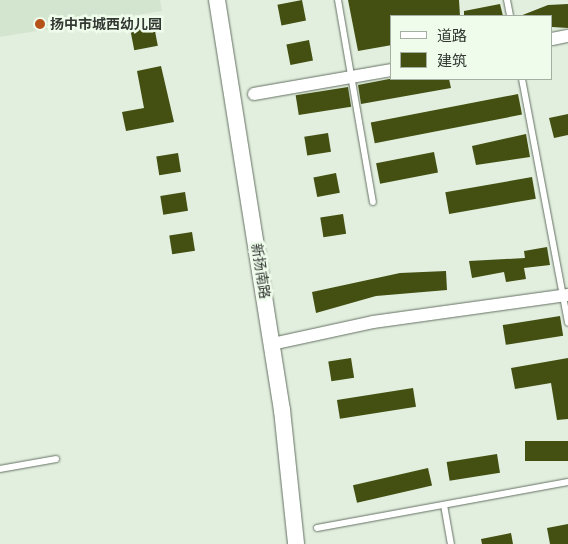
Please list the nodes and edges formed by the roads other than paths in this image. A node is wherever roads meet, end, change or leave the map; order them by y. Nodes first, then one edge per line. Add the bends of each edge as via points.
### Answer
1 (218, 0) edge
2 (338, 0) edge
3 (507, 0) edge
4 (510, 15) edge
5 (568, 36) edge
6 (553, 39) edge
7 (390, 70) edge
8 (353, 76) junction
9 (522, 80) edge
10 (254, 94) dead end
11 (373, 202) dead end
12 (566, 295) edge
13 (568, 323) edge
14 (272, 344) junction
15 (56, 459) dead end
16 (0, 469) edge
17 (568, 482) edge
18 (444, 505) junction
19 (317, 528) dead end
20 (296, 544) edge
21 (451, 544) edge

1 - 14 street, 新扬南路
2 - 8 lane
3 - 4 lane
5 - 6 street
7 - 8 street
8 - 10 street
8 - 11 lane
9 - 12 lane
12 - 13 lane
12 - 14 street via 373,322
14 - 20 street, 新扬南路
15 - 16 lane
17 - 18 lane
18 - 19 lane
18 - 21 lane

